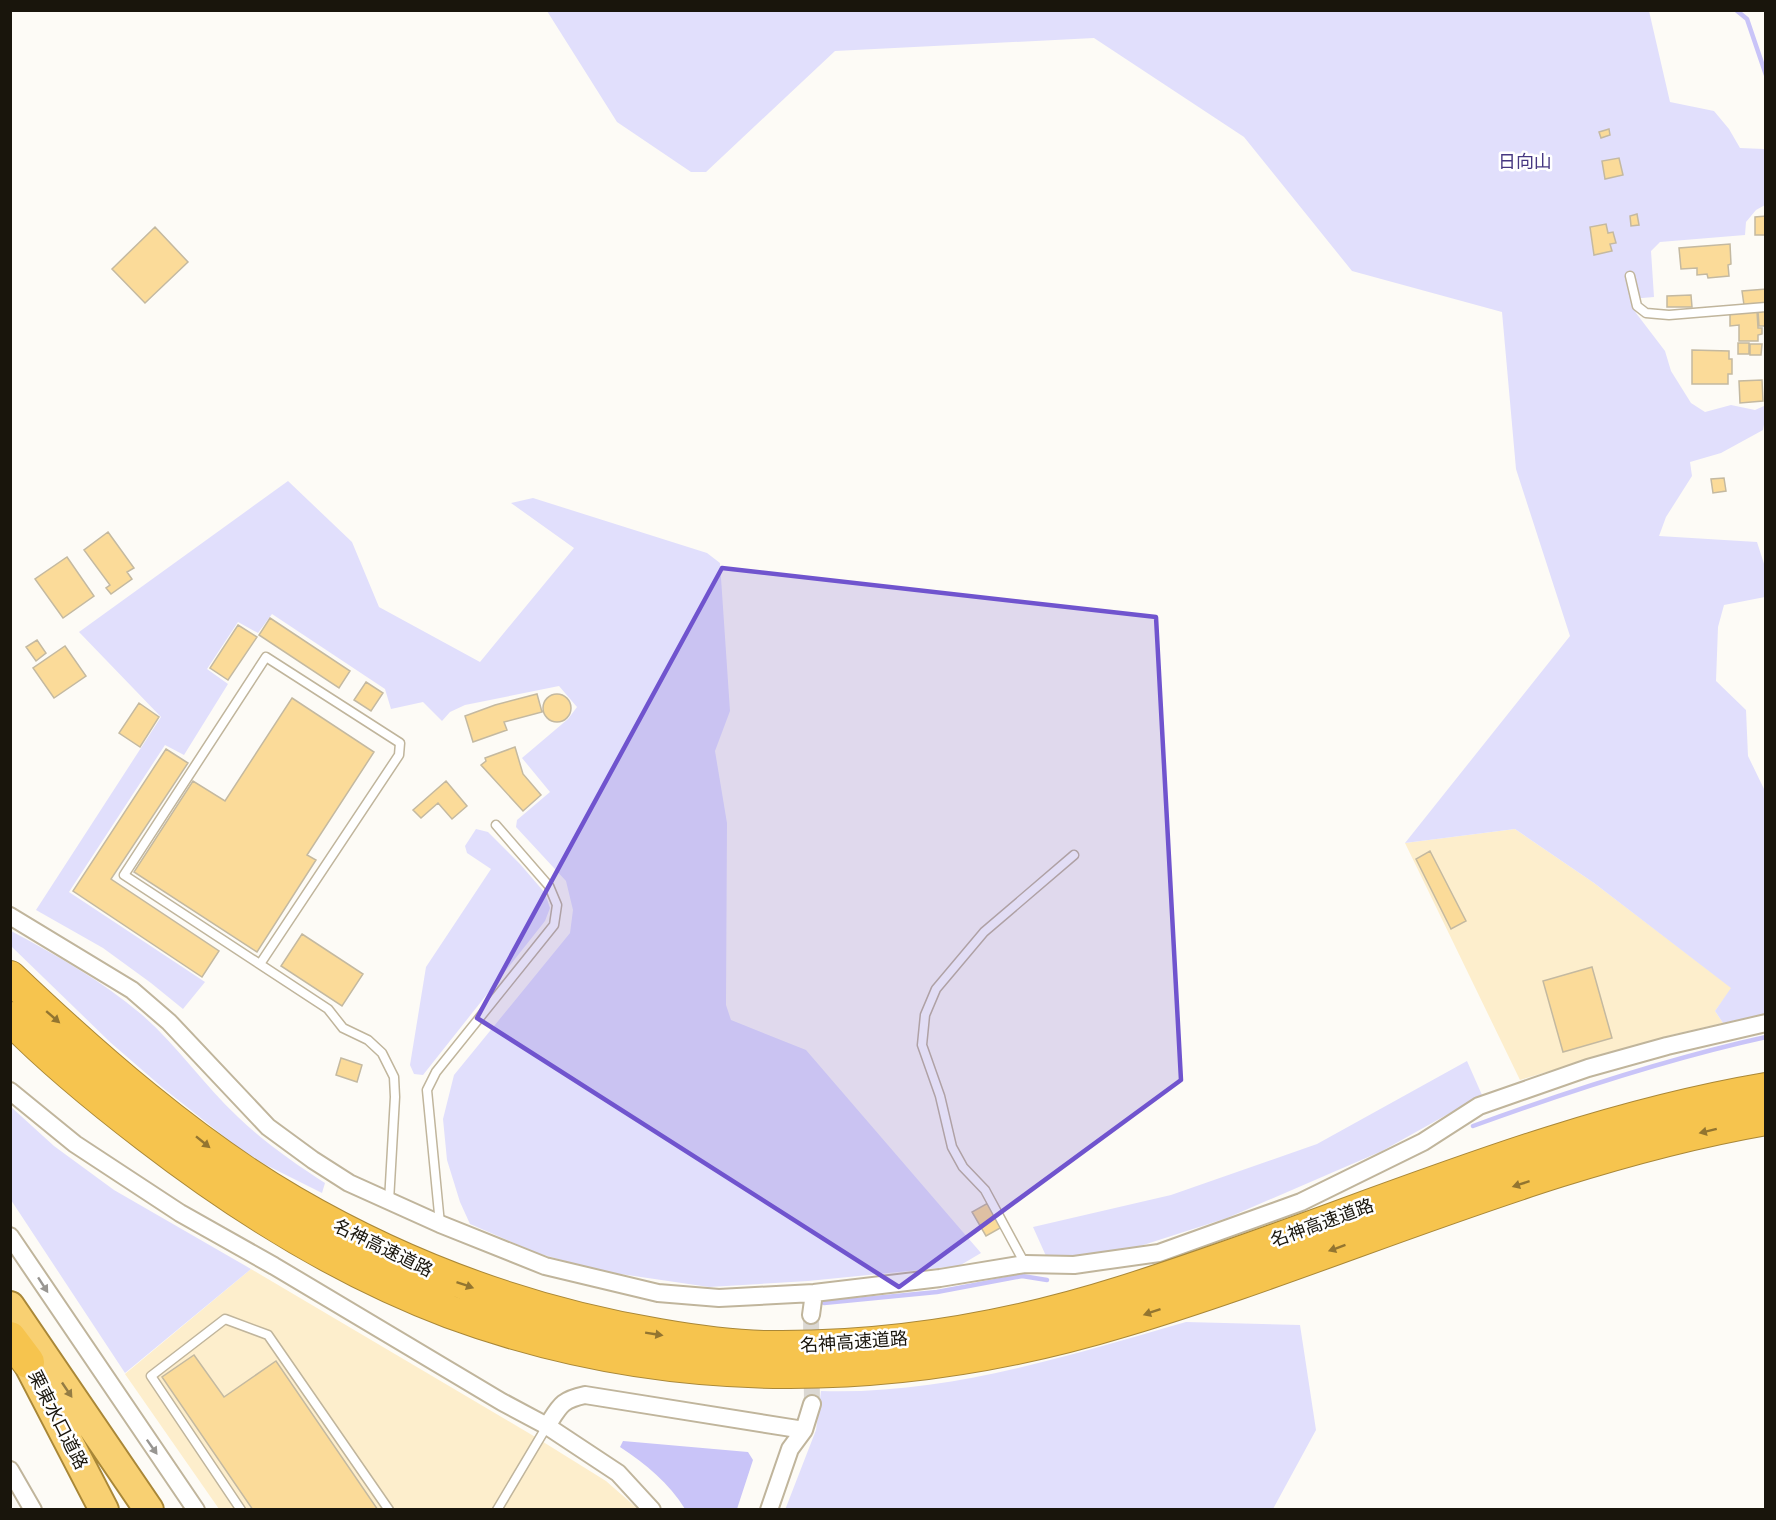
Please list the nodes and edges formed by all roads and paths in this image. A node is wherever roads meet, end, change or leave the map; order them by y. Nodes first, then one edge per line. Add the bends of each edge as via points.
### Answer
1 (1630, 276) dead end
2 (1766, 307) edge
3 (496, 825) dead end
4 (1074, 855) dead end
5 (10, 916) edge
6 (260, 964) junction
7 (10, 977) edge
8 (10, 1018) edge
9 (1766, 1023) edge
10 (1766, 1089) edge
11 (10, 1091) edge
12 (1766, 1119) edge
13 (389, 1201) junction
14 (440, 1224) junction
15 (10, 1236) edge
16 (1025, 1264) junction
17 (814, 1293) junction
18 (10, 1306) edge
19 (811, 1315) tunnel mouth
20 (10, 1331) edge
21 (19, 1350) edge
22 (812, 1404) tunnel mouth
23 (547, 1426) junction
24 (804, 1430) junction
25 (10, 1470) edge
26 (33, 1509) edge
27 (104, 1509) edge
28 (149, 1509) edge
29 (196, 1509) edge
30 (241, 1509) edge
31 (389, 1509) edge
32 (497, 1509) edge
33 (652, 1509) edge
34 (769, 1509) edge

1 - 2 lane via 1637,306 1646,313 1669,315
3 - 14 lane via 549,885 558,905 554,925 436,1072 427,1090
4 - 16 lane via 984,932 936,989 925,1015 922,1045 952,1147 963,1167 985,1190
5 - 13 street via 132,990 169,1022 268,1127 349,1183
6 - 6 lane via 124,875 266,657 400,743 399,755
6 - 13 lane via 328,1009 343,1028 368,1040 382,1053 394,1077 395,1097
7 -> 10 highway, 名神高速道路 via 129,1083 212,1149 290,1201 372,1246 458,1282 541,1310 615,1328 702,1342 780,1347 862,1344 952,1333 1044,1314 1194,1269 1462,1171 1591,1129
12 -> 8 highway, 名神高速道路 via 1600,1159 1127,1320 1051,1342 957,1360 865,1371 782,1373 625,1358 535,1339 449,1311 363,1274 275,1225 194,1173 110,1108
9 - 16 street via 1622,1059 1479,1106 1423,1142 1301,1202 1159,1253 1074,1265
11 - 23 street via 75,1144 180,1213
13 - 14 street
14 - 17 street via 545,1266 658,1293 719,1298
15 -> 29 street
16 - 17 street
17 - 19 street
18 -> 28 highway
20 - 21 highway, 栗東水口道路
21 - 27 highway, 栗東水口道路
22 - 24 street
23 - 24 street via 568,1399 585,1395
23 - 32 lane
23 - 33 street via 618,1473
24 - 34 street via 790,1449
25 - 26 street
30 - 31 lane via 151,1376 225,1319 268,1335

